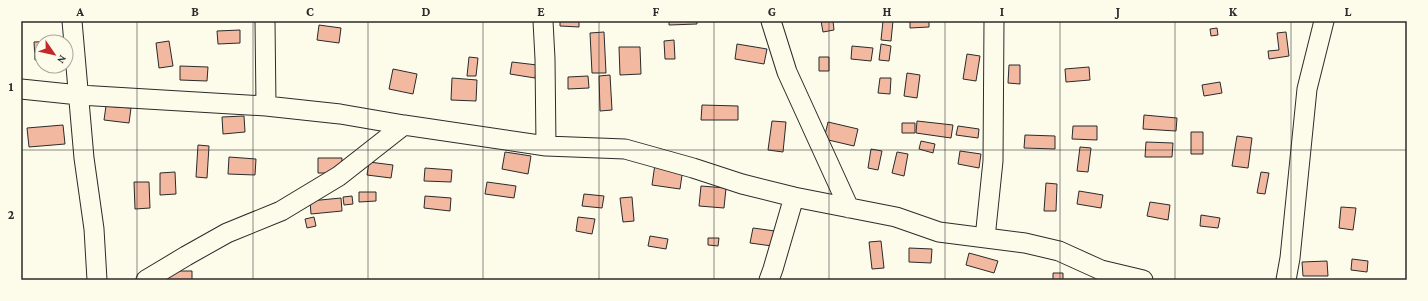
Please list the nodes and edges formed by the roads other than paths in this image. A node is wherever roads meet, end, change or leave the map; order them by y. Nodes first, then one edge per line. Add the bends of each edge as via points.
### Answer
1 (72, 21) edge
2 (265, 21) edge
3 (543, 21) edge
4 (771, 21) edge
5 (994, 21) edge
6 (1324, 21) edge
7 (21, 89) edge
8 (79, 95) junction
9 (266, 106) junction
10 (404, 125) junction
11 (546, 146) junction
12 (794, 197) junction
13 (849, 208) junction
14 (985, 238) junction
15 (97, 280) edge
16 (146, 280) edge
17 (769, 280) edge
18 (1143, 280) edge
19 (1286, 280) edge

1 - 8 street
2 - 9 street
3 - 11 street via 546,59
4 - 13 street via 787,72
5 - 14 street via 993,161
6 - 19 street via 1307,89
7 - 8 street
8 - 9 street
8 - 15 street
9 - 10 street via 340,114
10 - 11 street
10 - 16 street via 339,176 281,211 227,233
11 - 12 street via 625,149
12 - 13 street
12 - 17 street
13 - 14 street via 896,217 939,232
14 - 18 street via 1059,251 1101,270

